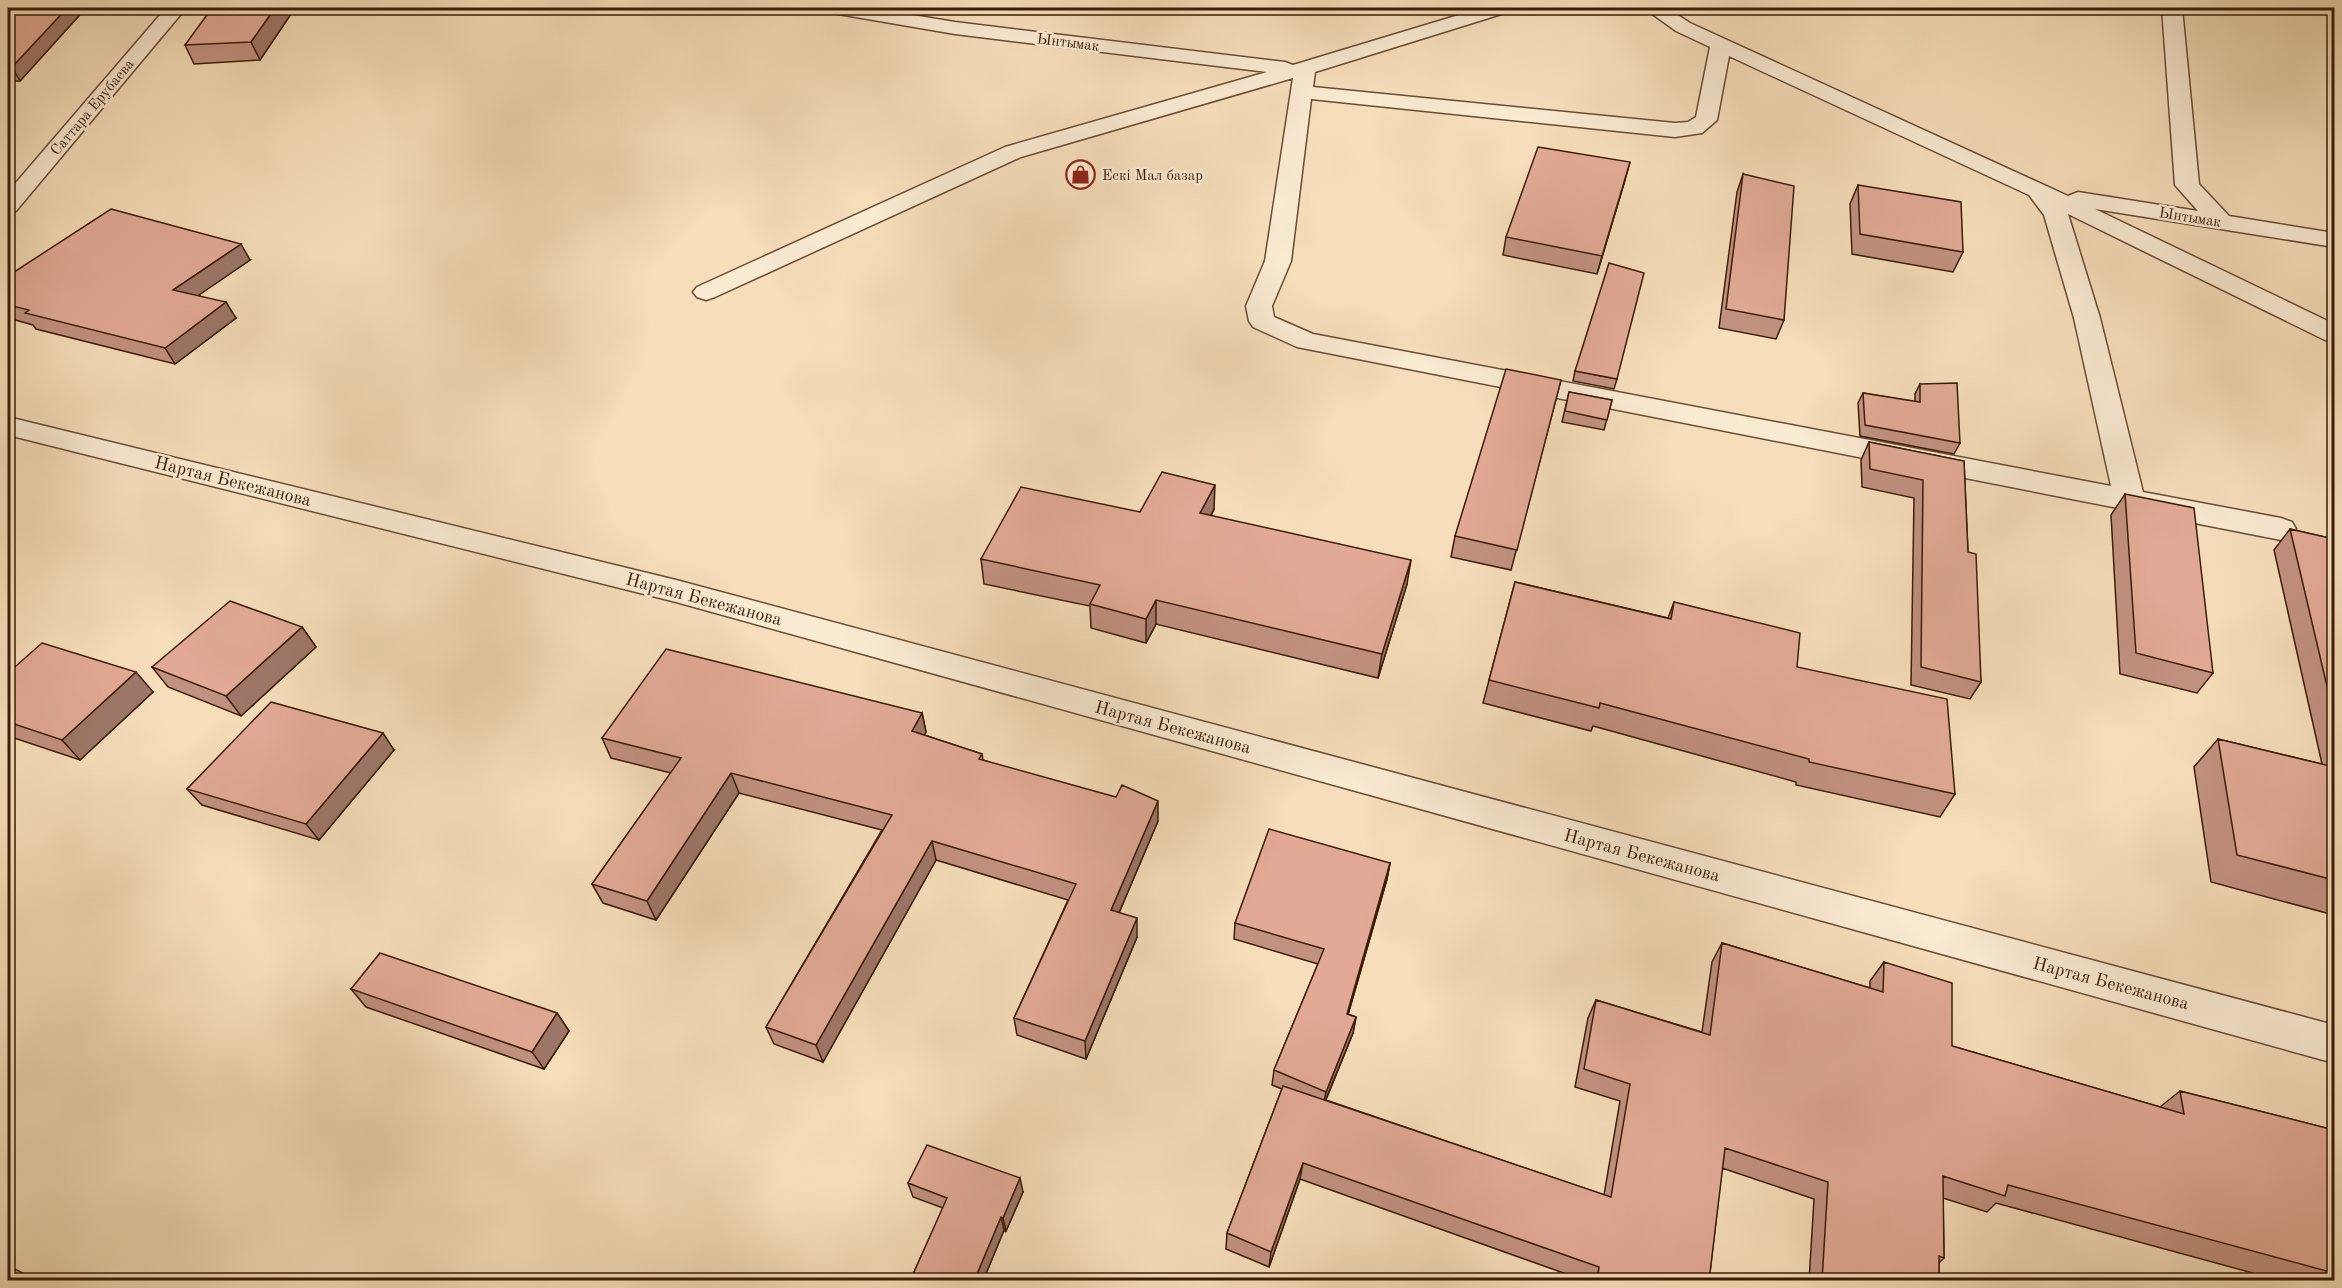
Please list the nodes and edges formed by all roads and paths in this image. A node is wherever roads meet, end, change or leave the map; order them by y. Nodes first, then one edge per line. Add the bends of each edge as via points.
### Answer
1 (176, 8) edge
2 (838, 8) edge
3 (1500, 8) edge
4 (1654, 8) edge
5 (2172, 8) edge
6 (1721, 44) junction
7 (1302, 76) junction
8 (2041, 192) junction
9 (8, 206) edge
10 (2221, 222) junction
11 (2334, 240) edge
12 (706, 292) dead end
13 (2334, 334) edge
14 (8, 426) edge
15 (2130, 501) junction
16 (2281, 529) dead end
17 (2334, 1044) edge

1 - 9 street, Саттара Ерубаева
2 - 7 street, Ынтымак
3 - 7 street
4 - 6 street via 1683,27
5 - 10 street via 2187,185
6 - 7 street, Ынтымак via 1706,120 1694,128 1675,130
6 - 8 street
7 - 12 street via 1013,152
7 - 15 street via 1278,261 1259,306 1262,321 1306,341
8 - 10 street, Ынтымак
8 - 13 street
8 - 15 street via 2056,214 2084,308
10 - 11 street, Ынтымак
14 - 17 street, Нартая Бекежанова via 676,591
15 - 16 street

